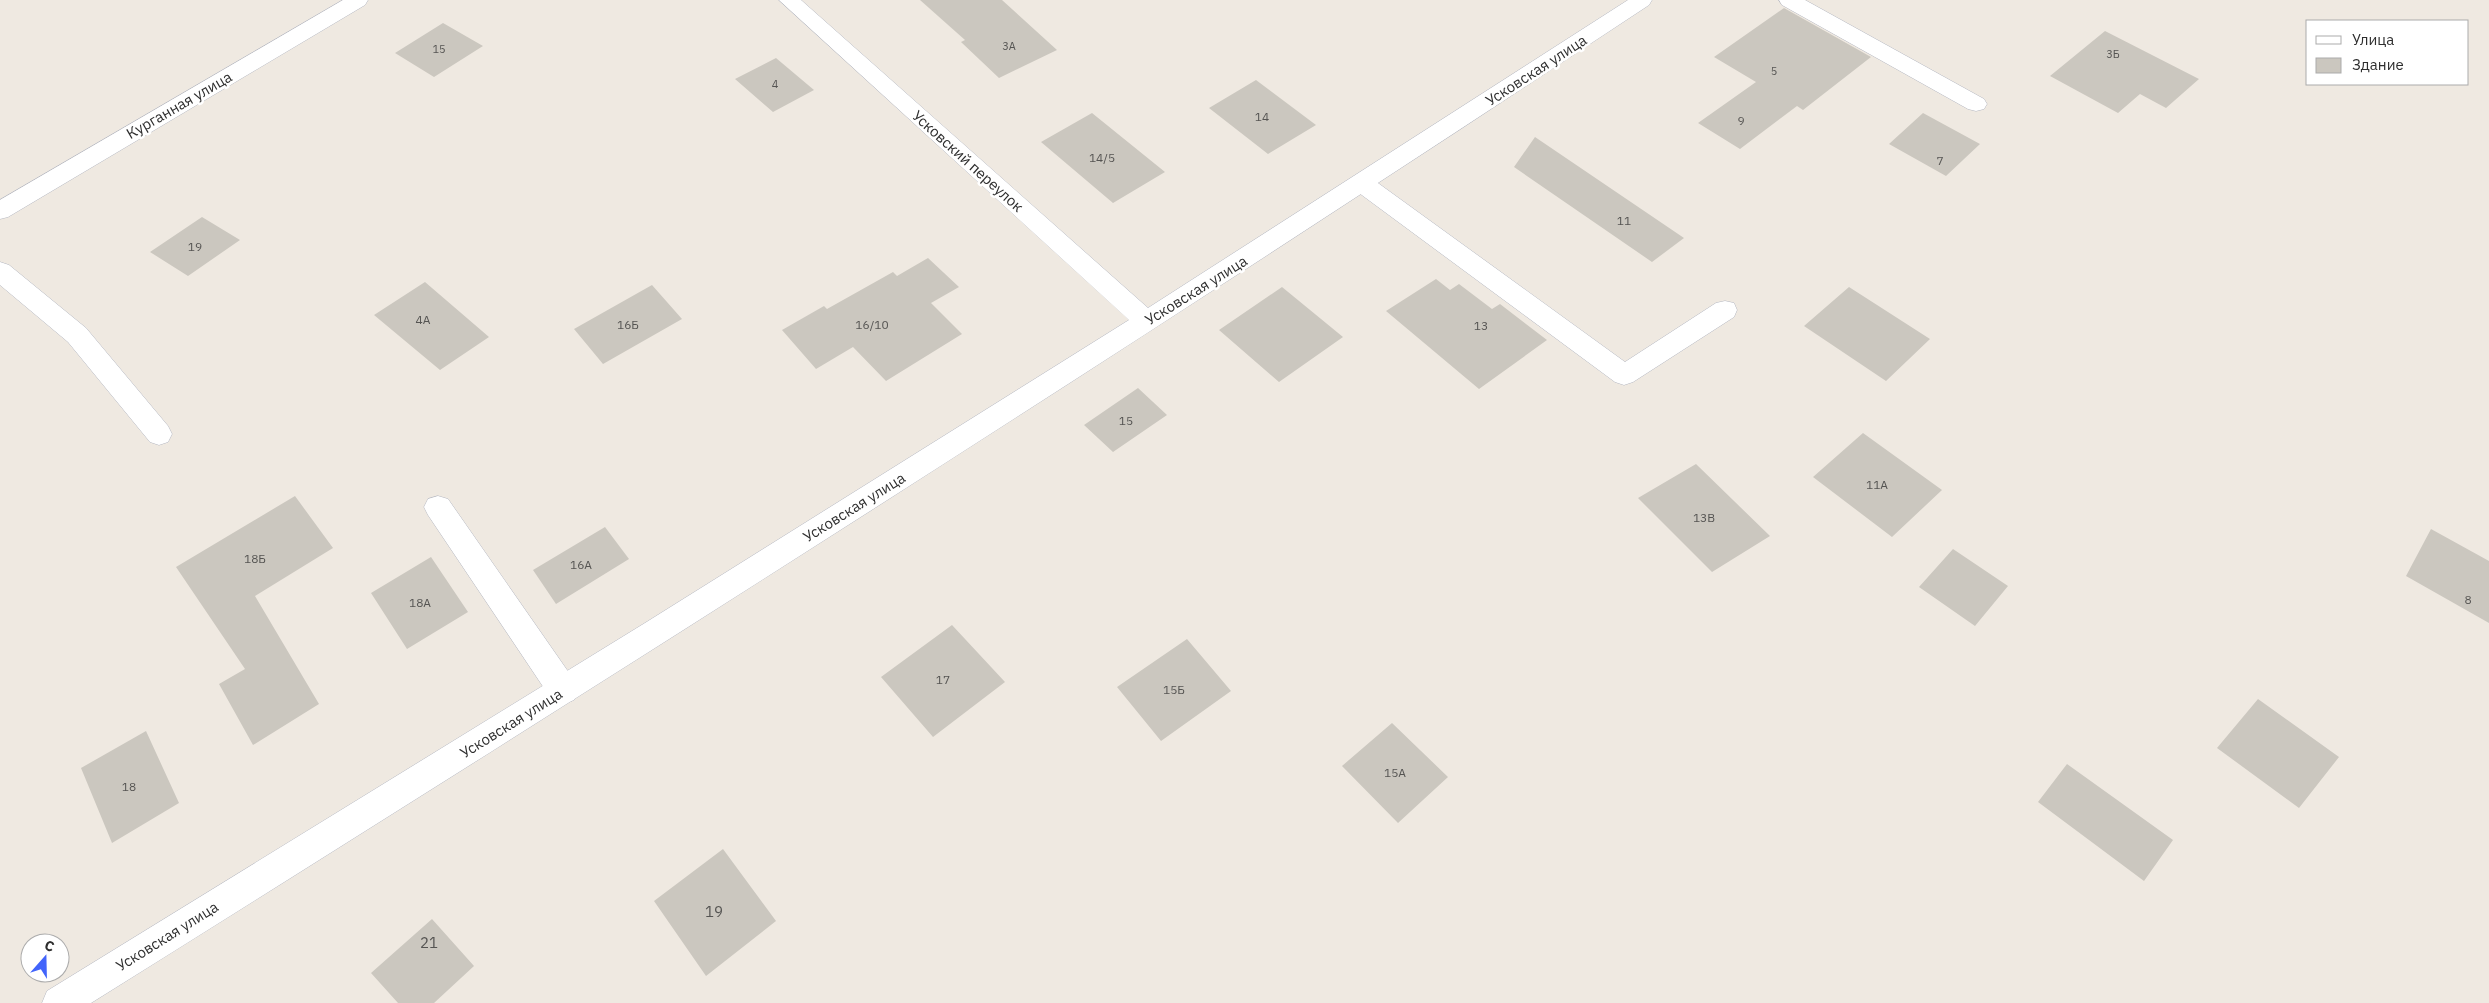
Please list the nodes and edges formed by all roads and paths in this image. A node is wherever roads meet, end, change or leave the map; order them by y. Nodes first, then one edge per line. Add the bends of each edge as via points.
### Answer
1 (358, 0) edge
2 (788, 0) edge
3 (1642, 0) edge
4 (1789, 0) edge
5 (1976, 104) dead end
6 (1363, 184) junction
7 (0, 211) edge
8 (0, 271) edge
9 (1725, 310) dead end
10 (1146, 321) junction
11 (159, 434) dead end
12 (438, 507) dead end
13 (563, 690) junction
14 (59, 1003) edge

1 - 7 street, Курганная улица
2 - 10 street, Усковский переулок
3 - 6 street, Усковская улица
4 - 5 street
6 - 9 street via 1624,376
6 - 10 street, Усковская улица
8 - 11 street via 77,335
10 - 13 street, Усковская улица
12 - 13 street
13 - 14 street, Усковская улица

